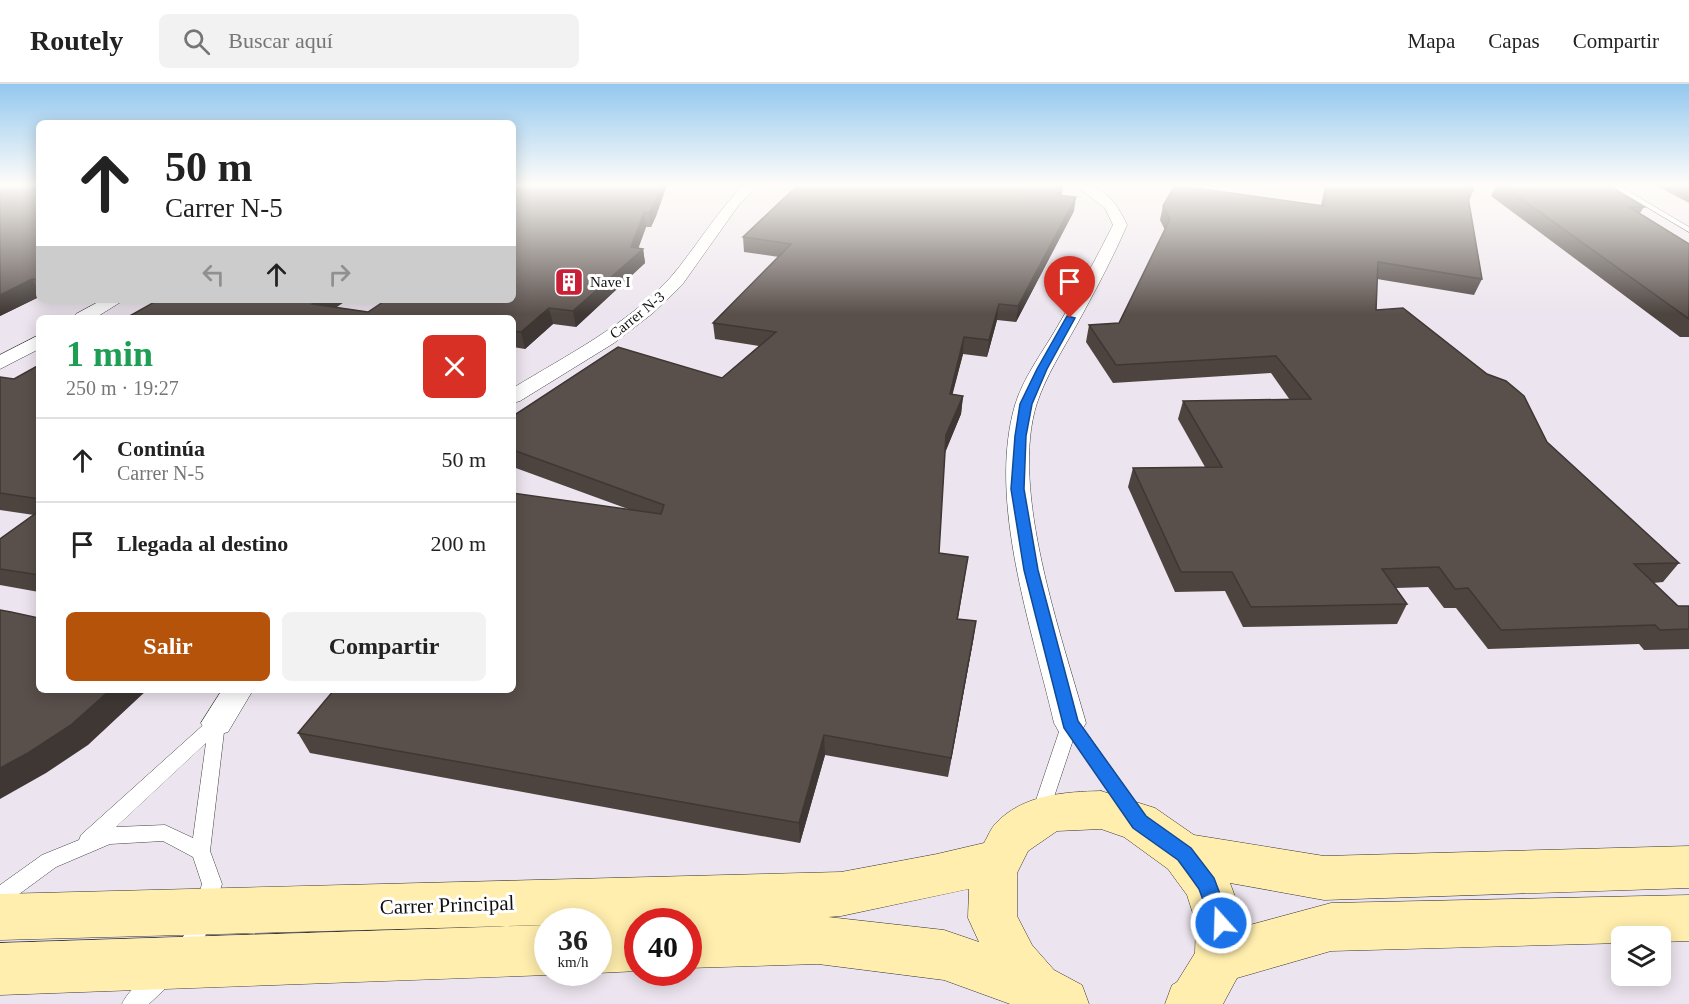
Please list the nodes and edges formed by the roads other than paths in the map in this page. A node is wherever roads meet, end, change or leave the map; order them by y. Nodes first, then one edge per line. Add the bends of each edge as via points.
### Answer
1 (712, 228) edge
2 (1119, 228) edge
3 (110, 303) edge
4 (88, 315) edge
5 (36, 343) edge
6 (0, 363) edge
7 (516, 395) edge
8 (236, 693) edge
9 (217, 723) junction
10 (1070, 723) junction
11 (1039, 818) junction
12 (1139, 822) junction
13 (80, 848) junction
14 (201, 851) junction
15 (1184, 854) junction
16 (999, 860) junction
17 (1689, 867) edge
18 (0, 896) edge
19 (203, 912) junction
20 (0, 917) edge
21 (1689, 918) edge
22 (702, 944) edge
23 (534, 950) edge
24 (1221, 958) junction
25 (174, 963) junction
26 (0, 969) edge
27 (1050, 996) edge
28 (133, 1004) edge
29 (1191, 1004) edge

1 - 7 street, Carrer N-3 via 676,281 647,309 607,339
2 - 10 street via 1042,369 1026,404 1020,436 1017,489 1031,570
3 - 4 street
5 - 6 street
8 - 9 street
9 - 13 lane
9 - 14 lane
10 - 11 lane
10 - 12 lane
11 - 12 street via 1057,812 1101,810
11 - 16 street via 1012,837
12 - 15 street
13 - 14 lane via 109,836 165,832
13 - 18 lane via 49,861
14 - 19 lane via 212,884
15 - 17 street via 1324,878
15 - 24 street via 1207,884 1221,923
16 - 19 street, Carrer Principal via 841,894
16 - 27 street via 993,871 993,918 1014,963
19 - 20 street, Carrer Principal
19 - 25 lane via 197,933
21 - 24 street via 1331,927
22 - 27 street via 818,940 944,955
23 - 25 street
24 - 29 street
25 - 26 street
25 - 28 lane

